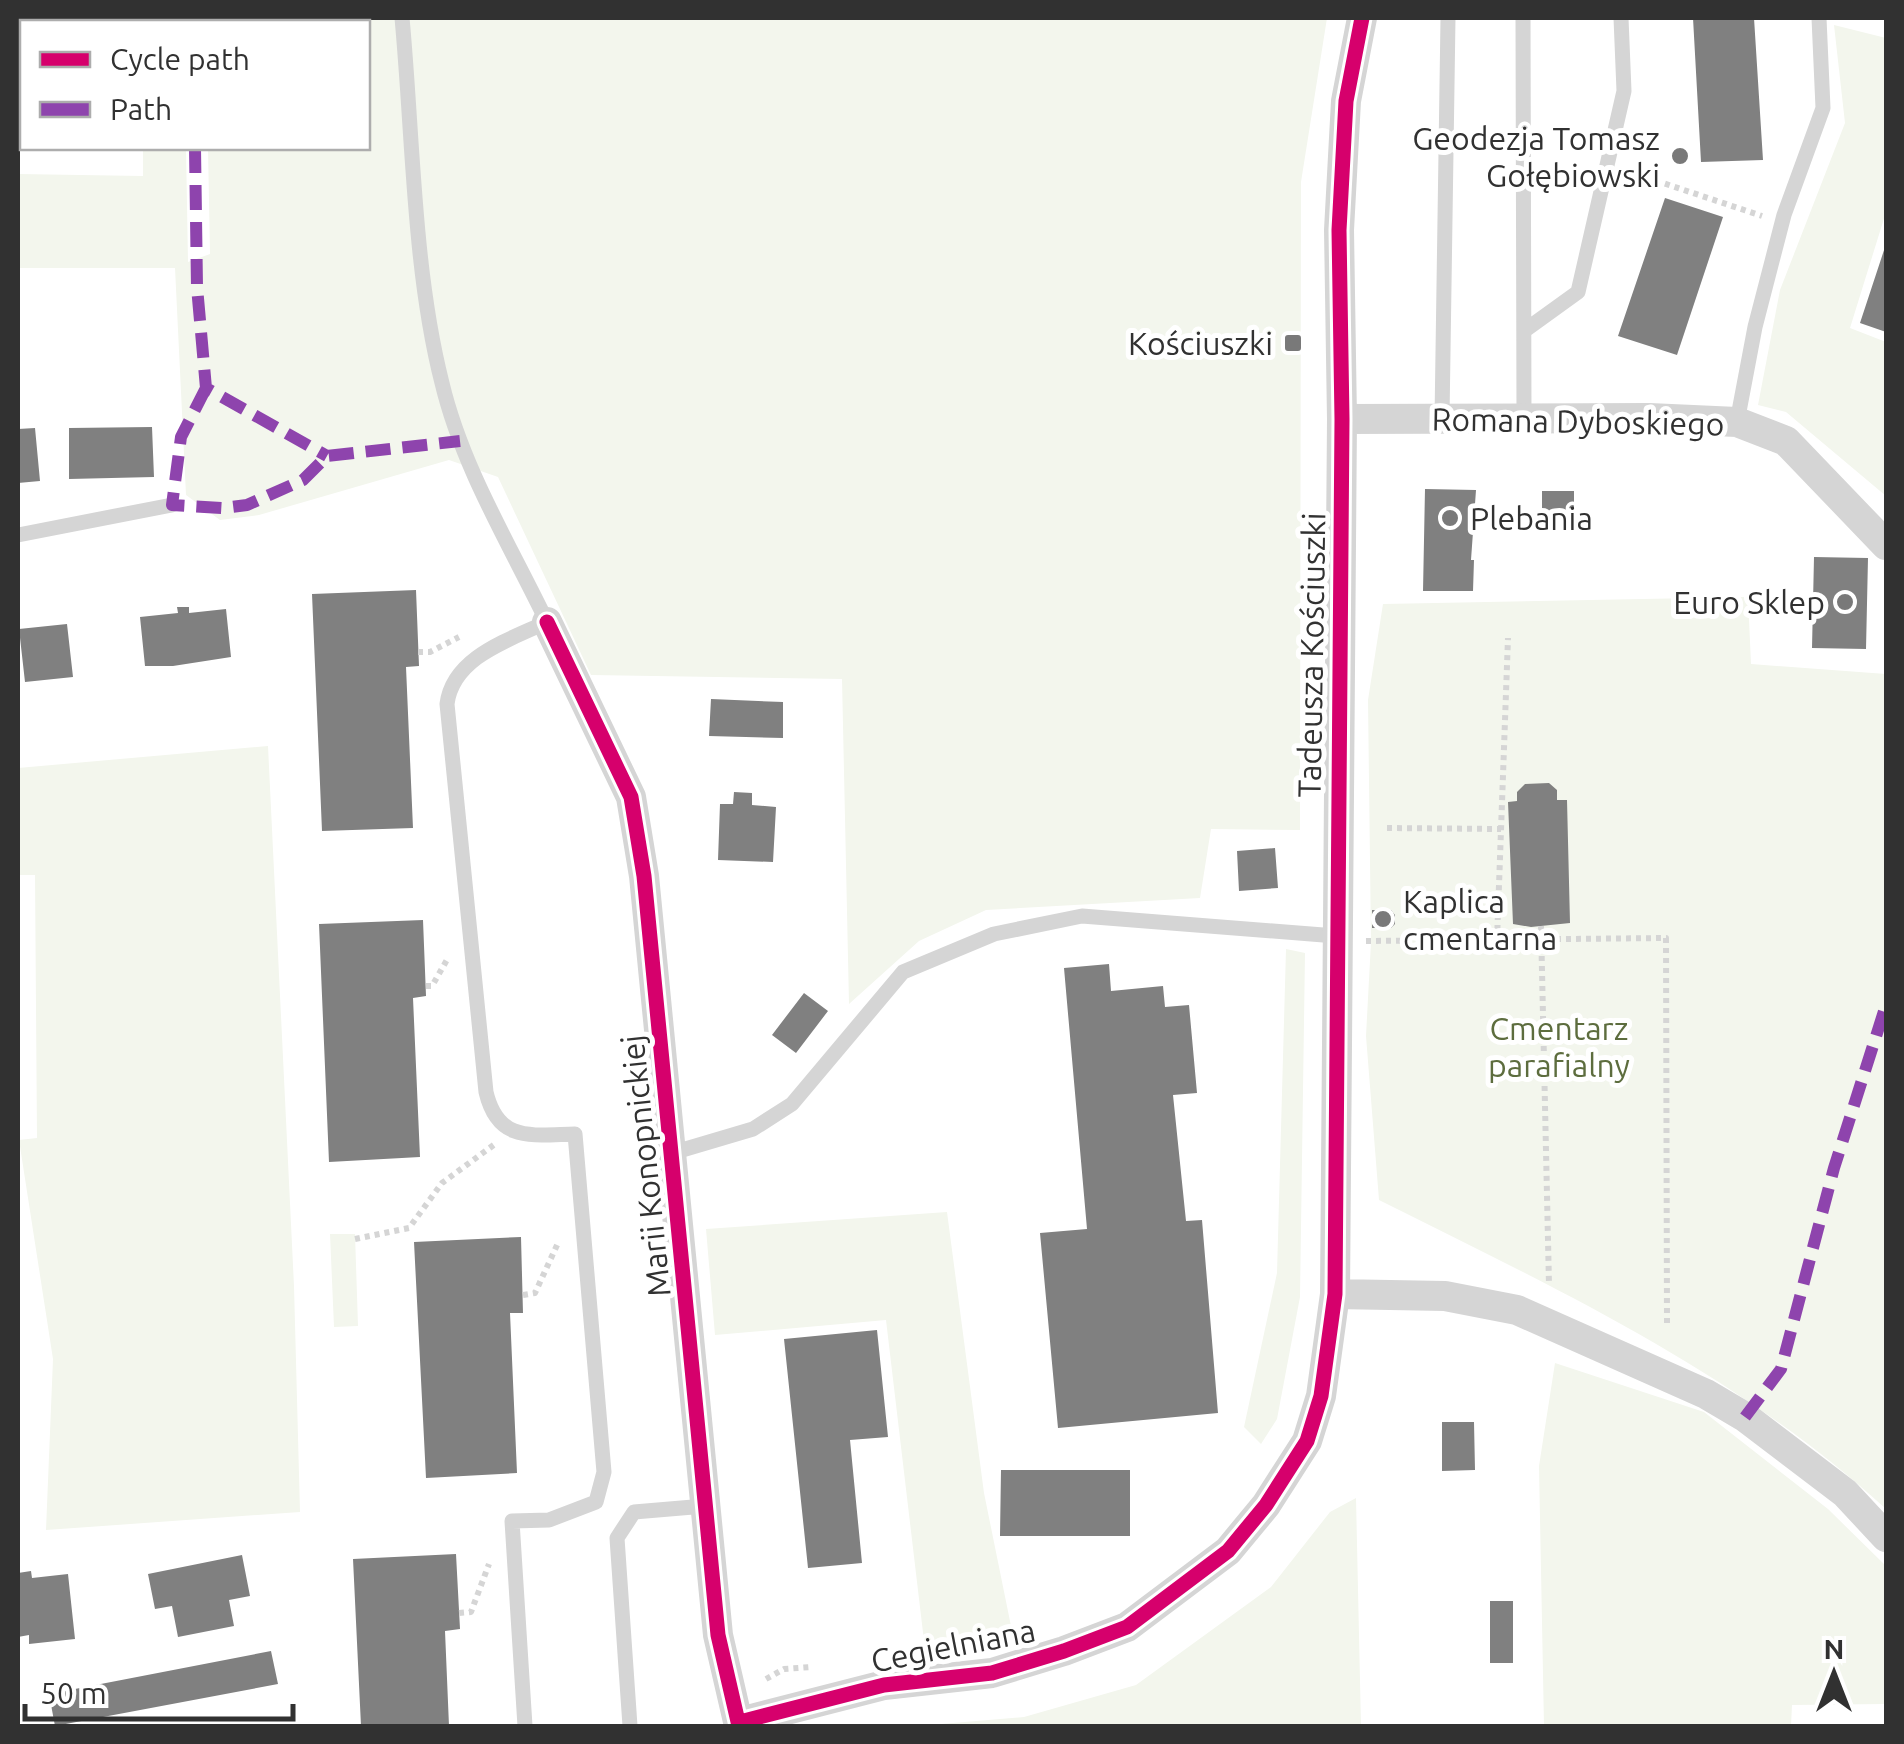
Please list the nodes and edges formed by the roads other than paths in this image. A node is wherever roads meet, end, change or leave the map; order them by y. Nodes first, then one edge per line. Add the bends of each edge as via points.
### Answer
1 (402, 18) edge
2 (1362, 18) edge
3 (1448, 18) edge
4 (1523, 18) edge
5 (1621, 18) edge
6 (1819, 18) edge
7 (1524, 331) junction
8 (1524, 418) junction
9 (1342, 419) junction
10 (1442, 419) junction
11 (1737, 422) junction
12 (172, 505) dead end
13 (18, 535) edge
14 (1886, 544) edge
15 (547, 622) junction
16 (1336, 936) junction
17 (672, 1153) junction
18 (1335, 1294) junction
19 (705, 1506) junction
20 (1886, 1537) edge
21 (737, 1715) edge
22 (526, 1726) edge
23 (630, 1726) edge

1 - 15 lane via 426,311 442,386 460,441
2 - 9 street, Tadeusza Kościuszki via 1341,165
3 - 10 lane
4 - 7 lane
5 - 7 lane via 1624,91 1578,292
6 - 11 lane via 1823,108 1782,222
7 - 8 lane
8 - 10 street, Romana Dyboskiego
8 - 11 street, Romana Dyboskiego
9 - 10 street, Romana Dyboskiego
9 - 16 street, Tadeusza Kościuszki
11 - 14 street, Romana Dyboskiego via 1786,441
12 - 13 lane
15 - 17 street, Marii Konopnickiej via 630,797
15 - 22 lane via 475,658 450,684 447,704 486,1092 499,1124 512,1132 575,1134 604,1472 596,1502 586,1508 550,1520 512,1521
16 - 17 lane via 1082,916 994,934 903,972 792,1104 754,1130
16 - 18 street, Tadeusza Kościuszki
17 - 19 street, Marii Konopnickiej
18 - 20 street via 1445,1296 1516,1310 1745,1417 1845,1493
18 - 21 street, Cegielniana via 1321,1396 1307,1441 1228,1551 1127,1627 992,1673 884,1685
19 - 21 street, Marii Konopnickiej via 718,1635
19 - 23 lane via 634,1512 617,1538

